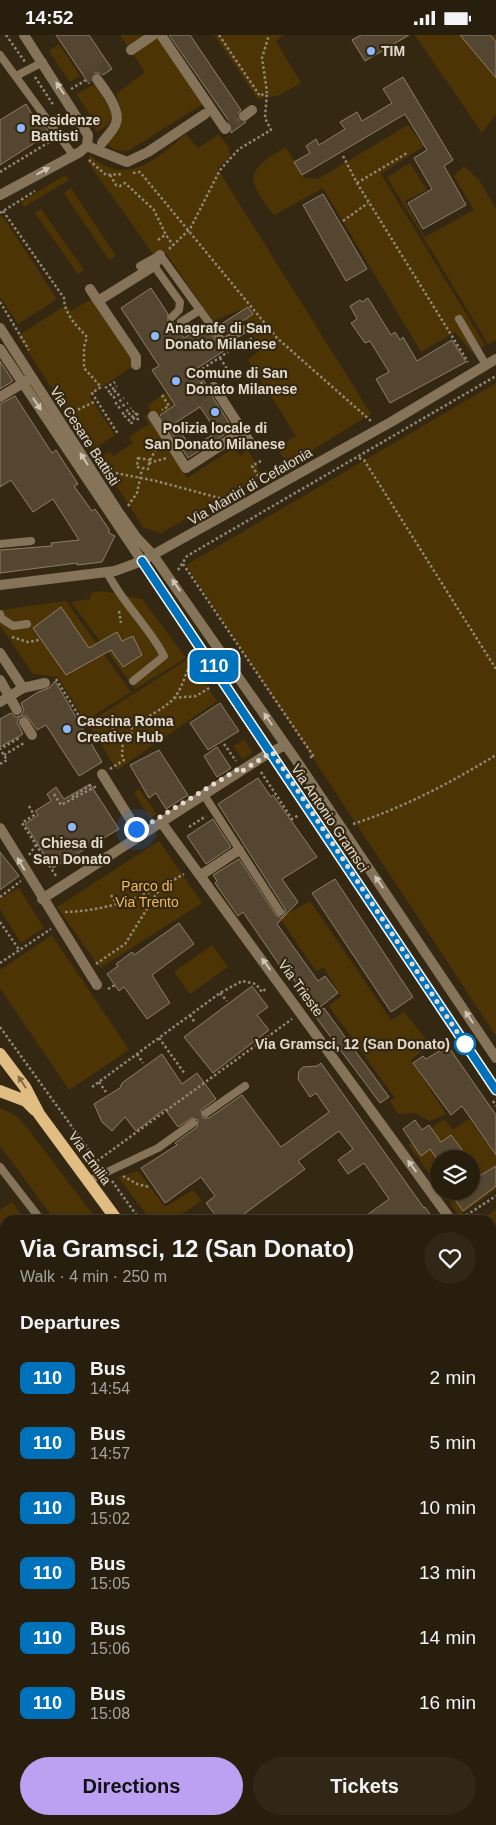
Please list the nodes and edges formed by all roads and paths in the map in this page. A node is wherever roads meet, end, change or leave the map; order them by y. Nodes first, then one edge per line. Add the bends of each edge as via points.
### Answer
1 (6, 35) edge
2 (24, 35) edge
3 (153, 35) edge
4 (162, 35) edge
5 (219, 35) edge
6 (269, 35) edge
7 (130, 50) dead end
8 (0, 55) edge
9 (42, 62) junction
10 (29, 69) junction
11 (16, 76) junction
12 (86, 79) tunnel mouth
13 (102, 83) dead end
14 (267, 92) junction
15 (64, 93) junction
16 (55, 107) dead end
17 (204, 114) dead end
18 (226, 128) dead end
19 (60, 136) junction
20 (102, 143) dead end
21 (86, 151) junction
22 (407, 153) dead end
23 (73, 155) junction
24 (342, 156) dead end
25 (0, 172) edge
26 (110, 175) junction
27 (357, 183) junction
28 (0, 195) edge
29 (369, 202) junction
30 (3, 211) dead end
31 (343, 221) dead end
32 (190, 229) junction
33 (166, 235) junction
34 (158, 240) dead end
35 (173, 245) junction
36 (160, 255) junction
37 (152, 263) junction
38 (140, 266) dead end
39 (90, 289) dead end
40 (98, 301) junction
41 (200, 310) junction
42 (172, 317) dead end
43 (459, 319) dead end
44 (181, 322) dead end
45 (0, 328) edge
46 (245, 329) dead end
47 (223, 342) junction
48 (0, 349) edge
49 (220, 359) junction
50 (496, 359) edge
51 (469, 363) dead end
52 (136, 365) dead end
53 (486, 365) junction
54 (231, 375) dead end
55 (496, 376) edge
56 (27, 380) junction
57 (115, 382) dead end
58 (207, 387) joint
59 (105, 388) dead end
60 (118, 388) dead end
61 (121, 393) dead end
62 (0, 397) edge
63 (124, 398) dead end
64 (97, 400) junction
65 (128, 403) dead end
66 (116, 405) dead end
67 (131, 408) dead end
68 (118, 409) dead end
69 (153, 416) dead end
70 (56, 417) junction
71 (128, 421) dead end
72 (138, 421) dead end
73 (131, 424) dead end
74 (377, 429) junction
75 (243, 431) junction
76 (118, 434) dead end
77 (165, 435) junction
78 (386, 441) junction
79 (251, 444) dead end
80 (347, 447) junction
81 (177, 454) junction
82 (358, 457) junction
83 (261, 461) dead end
84 (149, 462) junction
85 (91, 469) junction
86 (142, 469) junction
87 (140, 479) junction
88 (262, 482) dead end
89 (245, 504) junction
90 (119, 513) junction
91 (31, 541) dead end
92 (0, 544) edge
93 (154, 555) junction
94 (142, 561) junction
95 (182, 563) junction
96 (178, 570) dead end
97 (107, 571) junction
98 (0, 585) edge
99 (0, 615) edge
100 (27, 624) dead end
101 (0, 653) edge
102 (193, 660) dead end
103 (496, 669) edge
104 (0, 680) edge
105 (133, 681) dead end
106 (45, 683) joint
107 (211, 687) dead end
108 (23, 688) junction
109 (10, 696) junction
110 (174, 699) junction
111 (0, 702) edge
112 (17, 710) dead end
113 (24, 722) dead end
114 (115, 724) junction
115 (132, 726) junction
116 (28, 737) junction
117 (123, 741) junction
118 (224, 745) dead end
119 (285, 745) junction
120 (272, 752) junction
121 (4, 755) junction
122 (496, 755) edge
123 (307, 757) dead end
124 (0, 764) edge
125 (114, 767) dead end
126 (242, 771) junction
127 (261, 772) dead end
128 (103, 775) joint
129 (95, 787) dead end
130 (54, 794) dead end
131 (204, 795) junction
132 (72, 797) junction
133 (29, 806) dead end
134 (300, 815) dead end
135 (204, 817) dead end
136 (162, 822) junction
137 (352, 825) dead end
138 (189, 827) dead end
139 (0, 829) edge
140 (140, 835) junction
141 (36, 844) junction
142 (239, 849) junction
143 (22, 851) dead end
144 (196, 873) junction
145 (26, 877) dead end
146 (58, 880) dead end
147 (160, 889) junction
148 (111, 895) dead end
149 (0, 897) edge
150 (42, 899) junction
151 (116, 904) junction
152 (51, 912) junction
153 (280, 913) dead end
154 (0, 922) edge
155 (58, 924) junction
156 (20, 951) junction
157 (0, 963) edge
158 (87, 969) junction
159 (278, 980) junction
160 (97, 985) dead end
161 (220, 993) junction
162 (227, 1001) dead end
163 (458, 1002) junction
164 (301, 1011) junction
165 (443, 1011) junction
166 (190, 1015) junction
167 (195, 1023) dead end
168 (0, 1027) edge
169 (158, 1038) junction
170 (0, 1054) edge
171 (136, 1054) junction
172 (496, 1058) edge
173 (0, 1061) edge
174 (143, 1063) dead end
175 (0, 1065) edge
176 (185, 1074) dead end
177 (99, 1082) junction
178 (245, 1086) dead end
179 (92, 1087) dead end
180 (496, 1090) edge
181 (0, 1091) edge
182 (106, 1093) dead end
183 (206, 1113) dead end
184 (39, 1114) junction
185 (193, 1123) dead end
186 (97, 1161) junction
187 (0, 1167) edge
188 (109, 1170) junction
189 (88, 1181) junction
190 (149, 1187) dead end
191 (496, 1195) edge
192 (37, 1215) edge
193 (113, 1215) edge
194 (137, 1215) edge
195 (447, 1215) edge
196 (467, 1215) edge

1 - 10 path
2 - 9 street
3 - 7 street
4 - 18 street
5 - 14 path via 260,96
6 - 14 path via 262,58
8 - 11 lane
9 - 10 lane
15 -> 9 street
10 - 11 lane
10 - 16 path
11 - 19 lane
12 - 15 path
13 - 20 street via 117,116 116,123
14 - 32 path via 265,119 272,130 239,149 220,170
15 - 21 street via 88,135
17 - 21 street via 148,152 127,162
19 - 23 lane
19 - 25 path
21 - 23 street
21 - 26 path via 106,175
22 - 27 path
28 -> 23 street
24 - 27 path
26 - 32 path via 140,172
26 - 33 path via 116,185 125,183 154,210
27 - 29 path
29 - 31 path
29 - 51 path
30 - 64 path via 64,298 70,317 87,337 84,368 101,387 92,393
32 - 35 path
32 - 74 path via 277,338
33 - 34 path
33 - 35 path
35 - 36 path
36 - 37 street
36 - 41 lane
37 - 38 lane
37 - 40 street
37 - 42 lane via 180,303 179,310
39 - 40 street
40 - 52 street via 136,357
41 - 44 lane
41 - 47 lane
43 - 53 lane
45 - 56 street, Via Cesare Battisti
46 - 47 lane
47 - 49 path via 229,351
48 - 56 street, Via Cesare Battisti
49 - 54 path
49 - 58 path via 196,373
50 - 53 street, Via Martiri di Cefalonia
53 - 74 street, Via Martiri di Cefalonia
55 - 78 path
56 - 62 street
56 - 70 street, Via Cesare Battisti
56 -> 94 street, Via Cesare Battisti
57 - 59 path
58 - 75 street via 214,387
60 - 61 path via 110,395
63 - 66 path
64 - 70 path via 66,416
64 - 76 path
65 - 68 path
67 - 71 path via 123,415 134,413
69 - 77 street
85 -> 70 street, Via Cesare Battisti
72 - 73 path via 137,413
74 - 78 path
74 - 80 street, Via Martiri di Cefalonia
75 - 79 street
75 - 81 street via 186,469
77 - 81 street
77 - 84 path
78 - 82 path
80 - 82 path
80 - 89 street, Via Martiri di Cefalonia
81 - 84 path
82 - 95 path via 187,556
82 - 103 path via 364,460
83 - 88 path via 252,467
84 - 86 path via 148,469
84 - 86 path via 138,458 136,467
85 - 87 path
85 - 90 street, Via Cesare Battisti
86 - 87 path
87 - 89 path
87 - 90 path via 137,493
89 - 93 street, Via Martiri di Cefalonia
90 - 93 street, Via Cesare Battisti
91 - 92 lane
93 - 94 street, Via Martiri di Cefalonia
119 -> 93 street, Via Antonio Gramsci
94 - 97 street, Via Martiri di Cefalonia
94 - 120 street, Via Antonio Gramsci
95 - 96 path
95 - 123 path via 314,757
97 - 98 street, Via Martiri di Cefalonia
97 - 105 lane via 117,592 164,656
99 - 100 lane via 13,626
101 - 108 street
102 - 110 path
104 - 109 street
106 - 108 street
106 - 114 path via 56,678 86,725 100,721
107 - 110 path via 196,696
108 - 109 street
109 - 111 street
109 - 112 street
110 - 115 path
113 - 116 street
114 - 115 path via 124,721
114 - 117 path via 114,736
115 - 117 path via 131,736
116 - 121 path
116 - 121 path via 0,749
117 - 125 path via 124,760
118 - 126 path
119 - 120 street
163 -> 119 street, Via Antonio Gramsci
120 - 126 street
120 - 165 street, Via Antonio Gramsci
121 - 124 path via 7,760
122 - 137 path via 442,788
126 - 131 street
127 - 134 path via 292,819
128 - 132 path
128 - 140 street
129 - 132 path via 75,799
130 - 132 path via 61,805
131 - 136 street
131 - 142 lane
133 - 141 path via 34,815 22,823
135 - 138 path
136 - 140 street
136 - 144 street, Via Trieste
150 -> 139 street
140 - 150 street
141 - 143 path via 26,858
141 - 146 path
142 - 144 street
142 - 153 lane
144 - 147 path
159 -> 144 street, Via Trieste
145 - 149 path
147 - 151 path
147 - 158 path via 125,944
148 - 151 path
150 - 152 street
151 - 152 path via 84,911
152 - 155 street
154 - 156 path
155 - 156 path
155 - 158 street
156 - 157 path
158 - 160 street
159 - 161 path via 262,992 256,984 242,981
159 - 164 street, Via Trieste
161 - 162 path
161 - 166 path
163 - 165 street
172 -> 163 street, Via Antonio Gramsci
164 - 186 path
195 -> 164 street, Via Trieste
165 - 180 street, Via Antonio Gramsci
166 - 167 path
166 - 169 path
168 - 186 path
169 - 171 path
169 - 176 path
184 -> 170 main road, Via Emilia via 25,1087
171 - 174 path
171 - 177 path
173 - 175 main road
177 - 179 path
177 - 182 path
178 - 183 lane
181 - 184 main road, Via Emilia via 26,1101
184 - 189 main road, Via Emilia
185 - 188 lane via 158,1148
186 - 188 path
187 - 192 lane
188 - 189 lane
188 - 190 path
188 - 194 path
189 - 193 main road, Via Emilia
191 - 196 path

